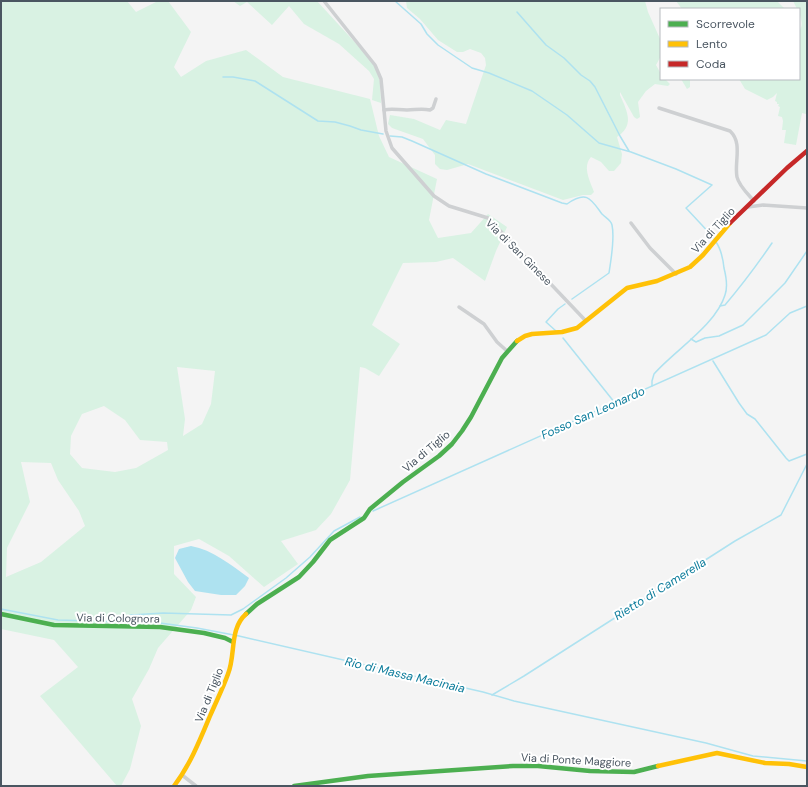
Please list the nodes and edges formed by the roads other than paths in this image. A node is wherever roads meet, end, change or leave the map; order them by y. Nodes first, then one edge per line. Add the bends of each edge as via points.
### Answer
1 (324, 1) edge
2 (436, 99) dead end
3 (659, 108) dead end
4 (384, 110) junction
5 (807, 151) edge
6 (754, 201) junction
7 (747, 207) junction
8 (807, 208) edge
9 (632, 223) dead end
10 (676, 274) junction
11 (459, 307) dead end
12 (586, 320) junction
13 (507, 351) junction
14 (1, 614) edge
15 (234, 640) junction
16 (807, 766) edge
17 (182, 775) junction
18 (174, 786) edge
19 (196, 786) edge
20 (294, 786) edge

1 - 4 street, Via di San Ginese via 375,65 381,79
2 - 4 street via 430,110
3 - 6 street via 733,133 738,148 737,176
4 - 12 street, Via di San Ginese via 390,143 425,187 449,206 488,218
5 - 6 main road, Via di Tiglio
6 - 7 main road, Via di Tiglio
7 - 8 street via 763,205
7 - 10 main road, Via di Tiglio via 726,227 703,256
9 - 10 street via 650,248
10 - 12 main road, Via di Tiglio via 627,288
11 - 13 street via 484,324
12 - 13 main road, Via di Tiglio via 569,332 527,335
13 - 15 main road, Via di Tiglio via 455,440 370,509 364,518 330,540 299,577 248,611 238,623
14 - 15 main road, Via di Colognora via 54,625 160,627
15 - 17 main road, Via di Tiglio via 229,672
16 - 20 main road, Via di Ponte Maggiore via 765,763 717,753 634,772 513,766 368,776
17 - 18 main road, Via di Tiglio
17 - 19 street

